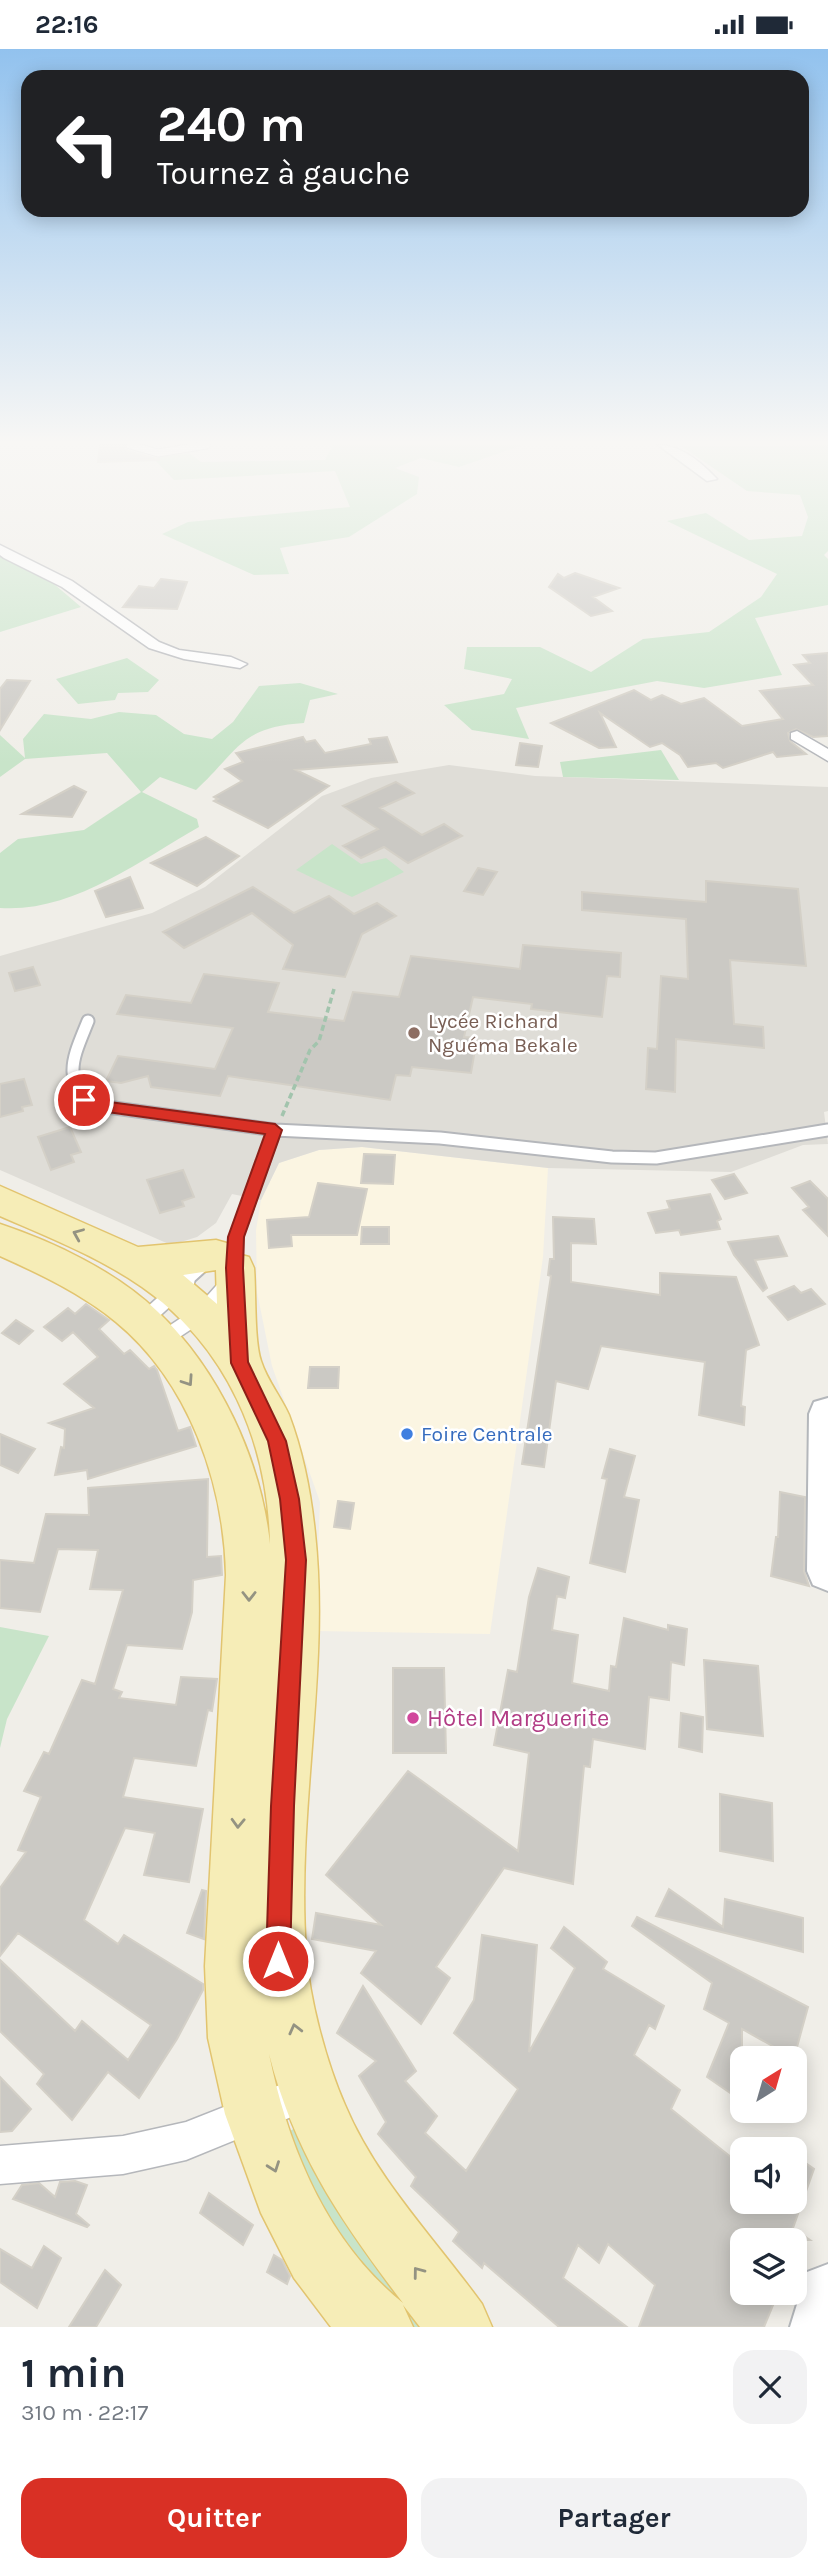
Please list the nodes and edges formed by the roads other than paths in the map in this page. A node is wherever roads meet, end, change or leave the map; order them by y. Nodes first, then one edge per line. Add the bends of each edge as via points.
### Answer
1 (5, 551) edge
2 (240, 664) dead end
3 (797, 736) dead end
4 (828, 756) edge
5 (88, 1021) dead end
6 (275, 1130) junction
7 (828, 1130) edge
8 (0, 1200) edge
9 (0, 1239) edge
10 (229, 1253) junction
11 (133, 1262) junction
12 (170, 1317) junction
13 (240, 1363) junction
14 (828, 1414) edge
15 (828, 1571) edge
16 (310, 2091) junction
17 (253, 2112) junction
18 (0, 2165) edge
19 (828, 2293) edge
20 (380, 2327) edge
21 (459, 2327) edge
22 (820, 2327) edge

1 - 2 street via 76,590 152,644 175,653
3 - 4 street
5 - 6 lane via 72,1062 75,1089 84,1100
6 - 7 lane via 440,1138 656,1158
6 - 10 lane
11 -> 8 main road
9 - 12 main road via 93,1287
10 - 11 main road
10 - 12 lane
10 - 12 lane via 216,1300
10 - 13 main road
11 - 12 main road
12 - 13 main road
12 -> 17 main road via 237,1486 247,1540 250,1597 239,1790 235,2018
16 -> 13 main road via 278,1961 296,1560 290,1499 277,1441
14 - 15 main road
16 - 17 street
21 -> 16 main road via 364,2199 323,2127
17 - 18 street via 186,2141 123,2155
17 -> 20 main road via 284,2195 311,2246 336,2284
19 - 22 main road

